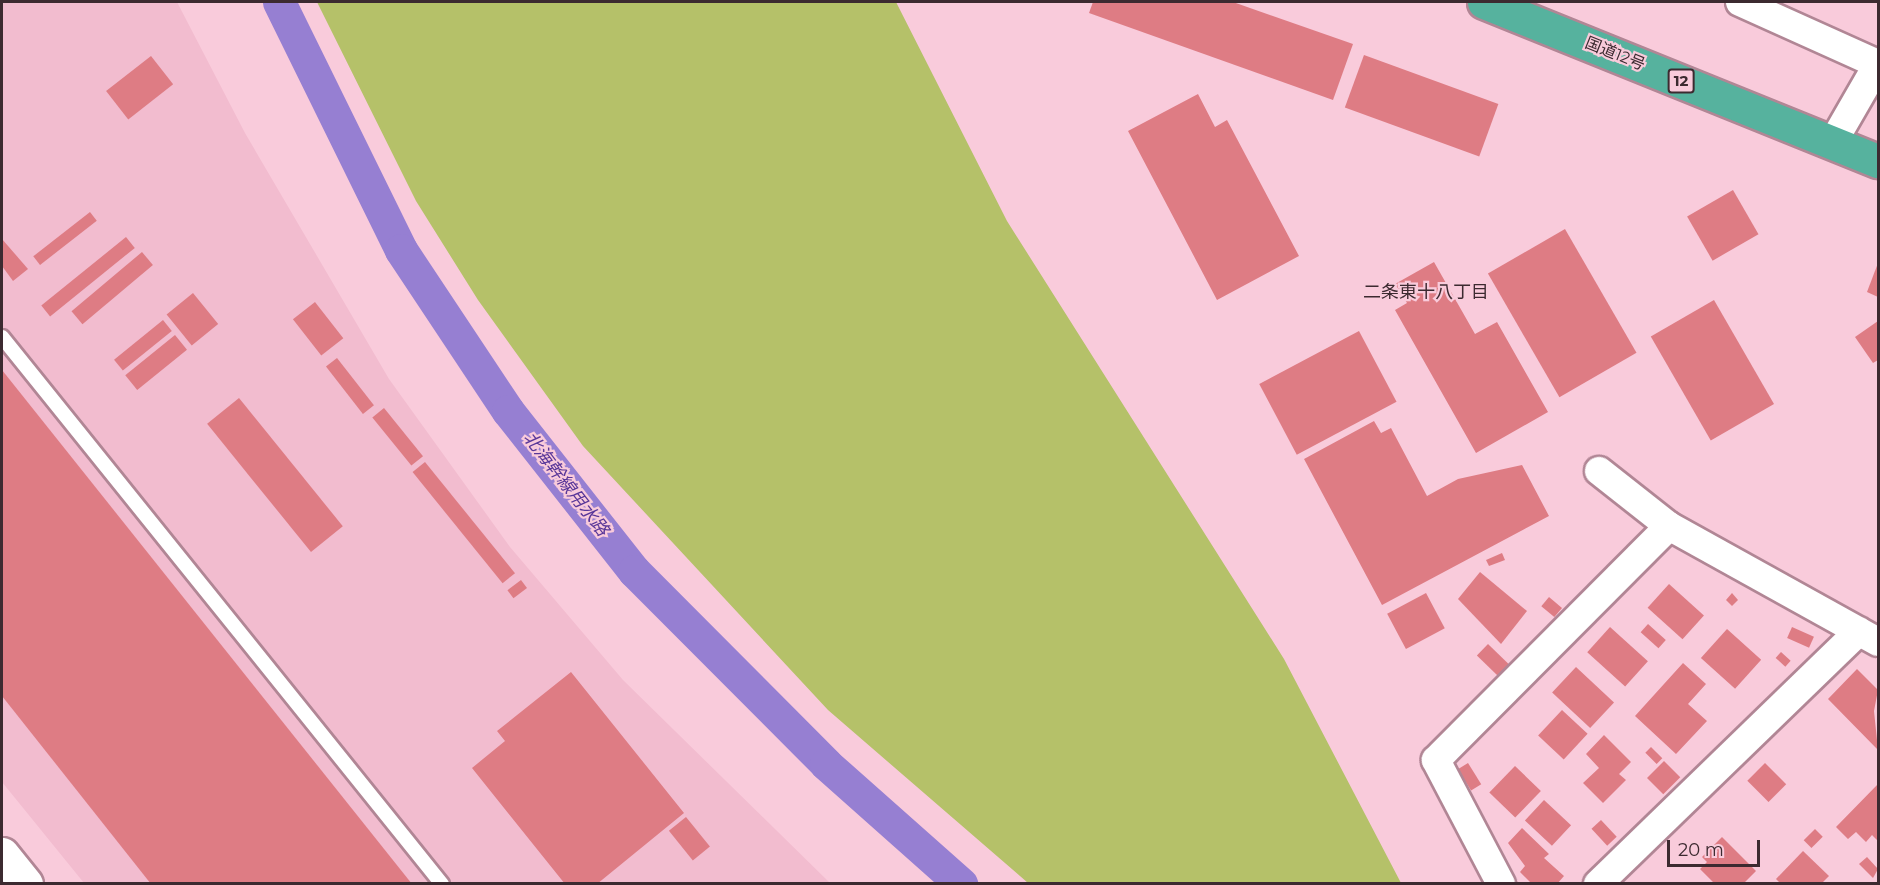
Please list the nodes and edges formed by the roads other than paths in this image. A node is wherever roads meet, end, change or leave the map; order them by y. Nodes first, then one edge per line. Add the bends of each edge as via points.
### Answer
1 (1484, 2) edge
2 (1740, 2) edge
3 (1878, 64) edge
4 (1833, 142) junction
5 (1878, 161) edge
6 (2, 337) edge
7 (1599, 471) dead end
8 (1669, 526) junction
9 (1869, 637) edge
10 (2, 854) edge
11 (26, 884) edge
12 (442, 884) edge
13 (1501, 884) edge
14 (1598, 884) edge

1 - 4 highway, 国道12号 / 12
2 - 3 street
3 - 4 street
4 - 5 highway, 国道12号 / 12
6 - 12 lane
7 - 8 street
8 - 9 street
8 - 13 street via 1436,760
9 - 14 street
10 - 11 street

